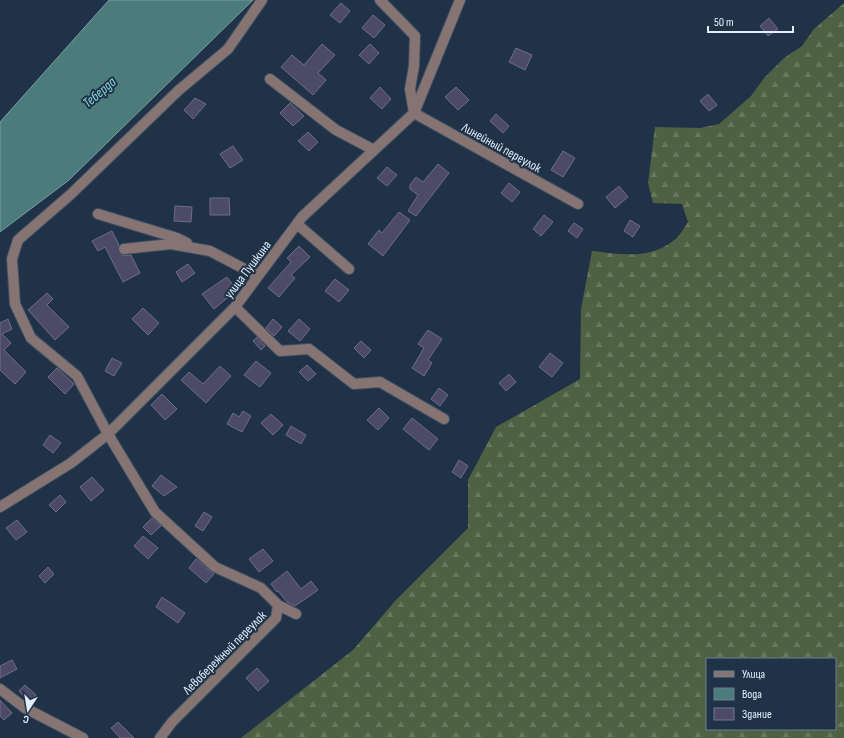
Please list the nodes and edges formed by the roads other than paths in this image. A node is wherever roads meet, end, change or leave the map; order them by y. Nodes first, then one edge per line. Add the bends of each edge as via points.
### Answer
1 (262, 0) edge
2 (380, 0) edge
3 (460, 0) edge
4 (270, 79) dead end
5 (414, 113) junction
6 (374, 150) junction
7 (578, 204) dead end
8 (98, 214) dead end
9 (297, 224) junction
10 (124, 249) dead end
11 (200, 250) junction
12 (349, 269) dead end
13 (258, 276) junction
14 (235, 307) junction
15 (444, 419) dead end
16 (108, 434) junction
17 (0, 508) edge
18 (278, 604) junction
19 (296, 614) dead end
20 (0, 689) edge
21 (83, 738) edge
22 (160, 738) edge

1 - 16 street, Левобережный переулок via 228,49 179,90 70,195 18,240 12,259 15,304 31,338 77,376
2 - 5 street via 415,36 410,89
3 - 5 street, улица Пушкина
4 - 6 street via 336,130
5 - 6 street, улица Пушкина
5 - 7 street, Линейный переулок
6 - 9 street, улица Пушкина
8 - 11 street via 178,238
9 - 12 street
9 - 13 street, улица Пушкина
10 - 11 street via 171,244
11 - 13 street via 210,251
13 - 14 street, улица Пушкина
14 - 15 street via 280,350 309,349 354,384 380,382
14 - 16 street, улица Пушкина
16 - 17 street, улица Пушкина via 71,464
16 - 18 street, Левобережный переулок via 155,512 216,568 261,588
18 - 19 street
18 - 22 street, Левобережный переулок via 276,618 172,722
20 - 21 street via 24,708

